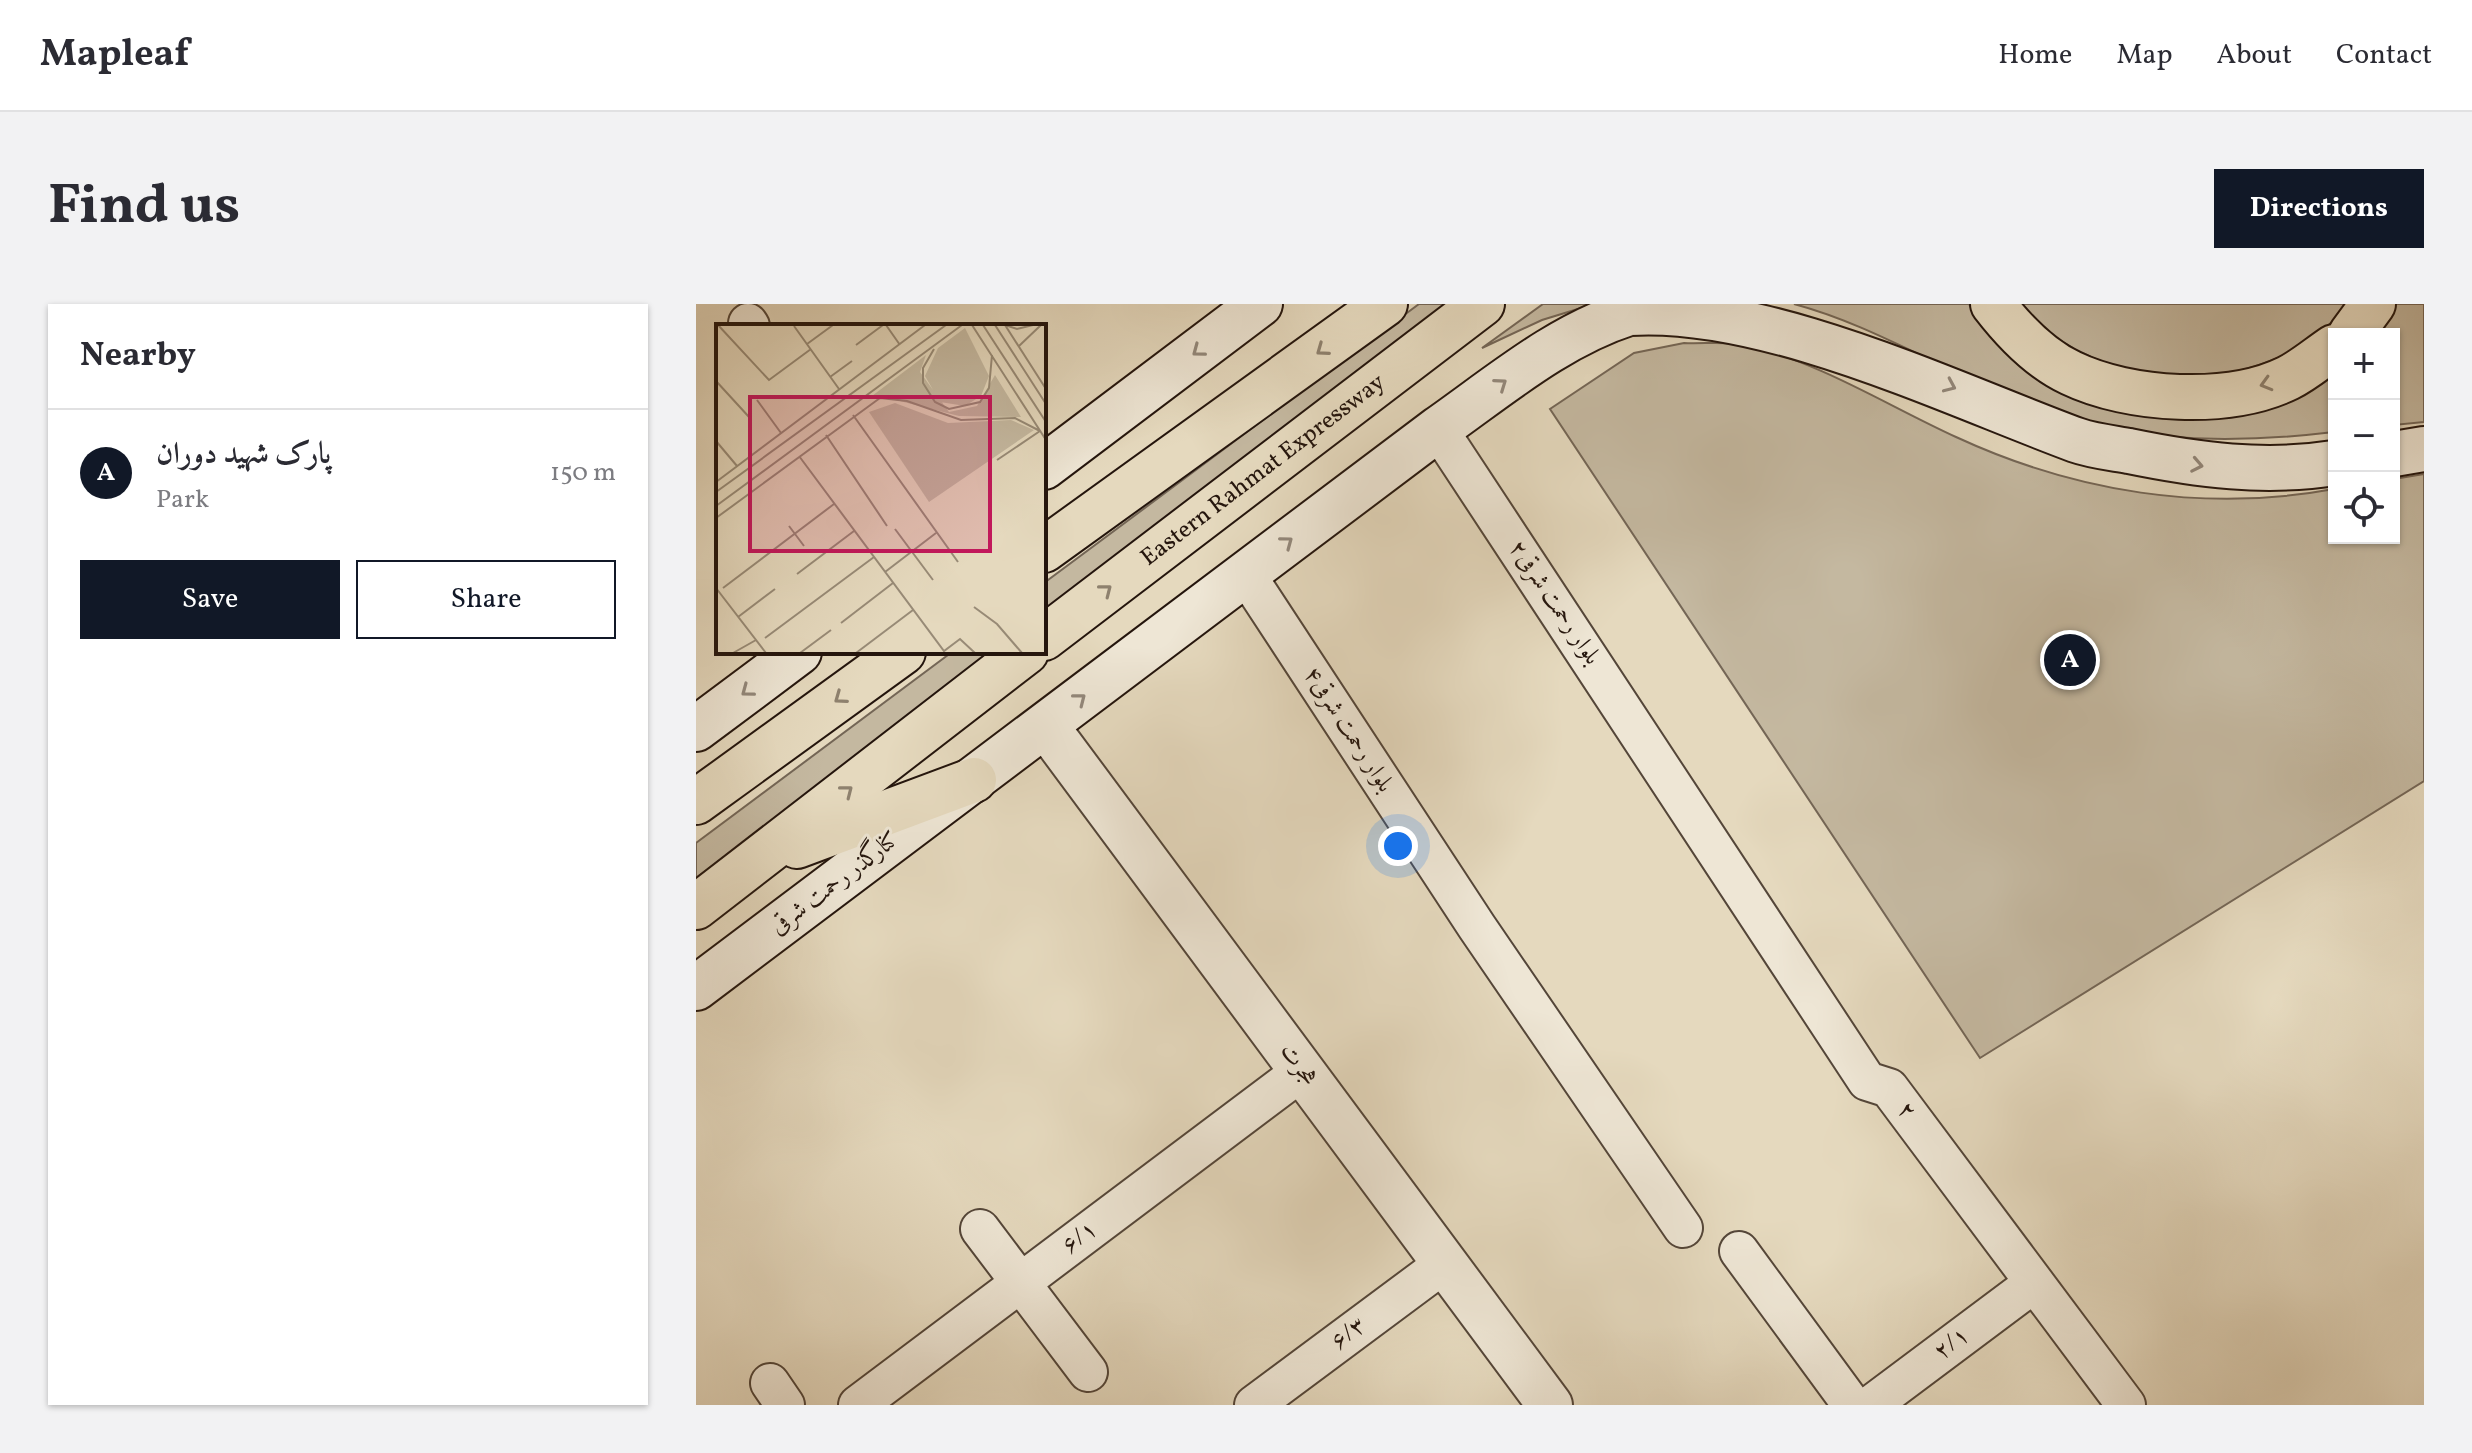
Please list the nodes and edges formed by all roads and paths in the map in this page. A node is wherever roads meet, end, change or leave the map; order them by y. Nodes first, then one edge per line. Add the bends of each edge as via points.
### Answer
1 (1260, 304) edge
2 (1385, 304) edge
3 (1482, 304) edge
4 (1993, 304) edge
5 (2373, 304) edge
6 (2355, 328) edge
7 (2328, 351) edge
8 (1438, 429) junction
9 (2424, 449) edge
10 (2400, 453) edge
11 (2328, 463) edge
12 (1046, 465) edge
13 (1046, 549) edge
14 (1245, 573) junction
15 (1046, 636) edge
16 (796, 654) edge
17 (900, 654) edge
18 (1023, 654) edge
19 (1046, 726) junction
20 (696, 729) edge
21 (1669, 777) joint
22 (974, 780) junction
23 (696, 802) edge
24 (757, 861) junction
25 (696, 907) edge
26 (696, 988) edge
27 (1302, 1071) junction
28 (1683, 1228) dead end
29 (980, 1229) dead end
30 (1739, 1251) dead end
31 (1445, 1263) junction
32 (1020, 1283) junction
33 (2034, 1283) junction
34 (1088, 1372) dead end
35 (858, 1405) edge
36 (1254, 1405) edge
37 (1550, 1405) edge
38 (1852, 1405) edge
39 (1871, 1405) edge
40 (2126, 1405) edge

1 -> 12 main road
2 -> 13 highway
15 -> 3 highway, Eastern Rahmat Expressway
7 -> 4 highway via 2287,378 2238,393 2192,397 2126,392 2070,373 2023,338
5 - 6 highway
8 -> 11 main road, کنارگذر رحمت شرقی via 1554,347 1593,327 1631,313 1697,304 1828,330 2079,441 2211,468
14 -> 8 main road, کنارگذر رحمت شرقی
8 - 21 street, بلوار رحمت شرقی۲
9 - 10 main road
19 -> 14 main road, کنارگذر رحمت شرقی
14 - 28 street, بلوار رحمت شرقی۴
16 -> 20 main road
17 -> 23 highway
24 -> 18 highway
19 - 22 main road, کنارگذر رحمت شرقی
19 - 27 main road, هجرت
21 - 33 street, ۲ via 1867,1081 1889,1088
22 - 24 highway
22 - 26 main road, کنارگذر رحمت شرقی
24 - 25 highway
27 - 31 main road, هجرت
27 - 32 street, ۶/۱
29 - 32 street
30 - 38 street
31 - 36 street, ۶/۳
31 - 37 main road, هجرت
32 - 34 street
32 - 35 street, ۶/۱
33 - 39 street, ۲/۱
33 - 40 street, ۲

